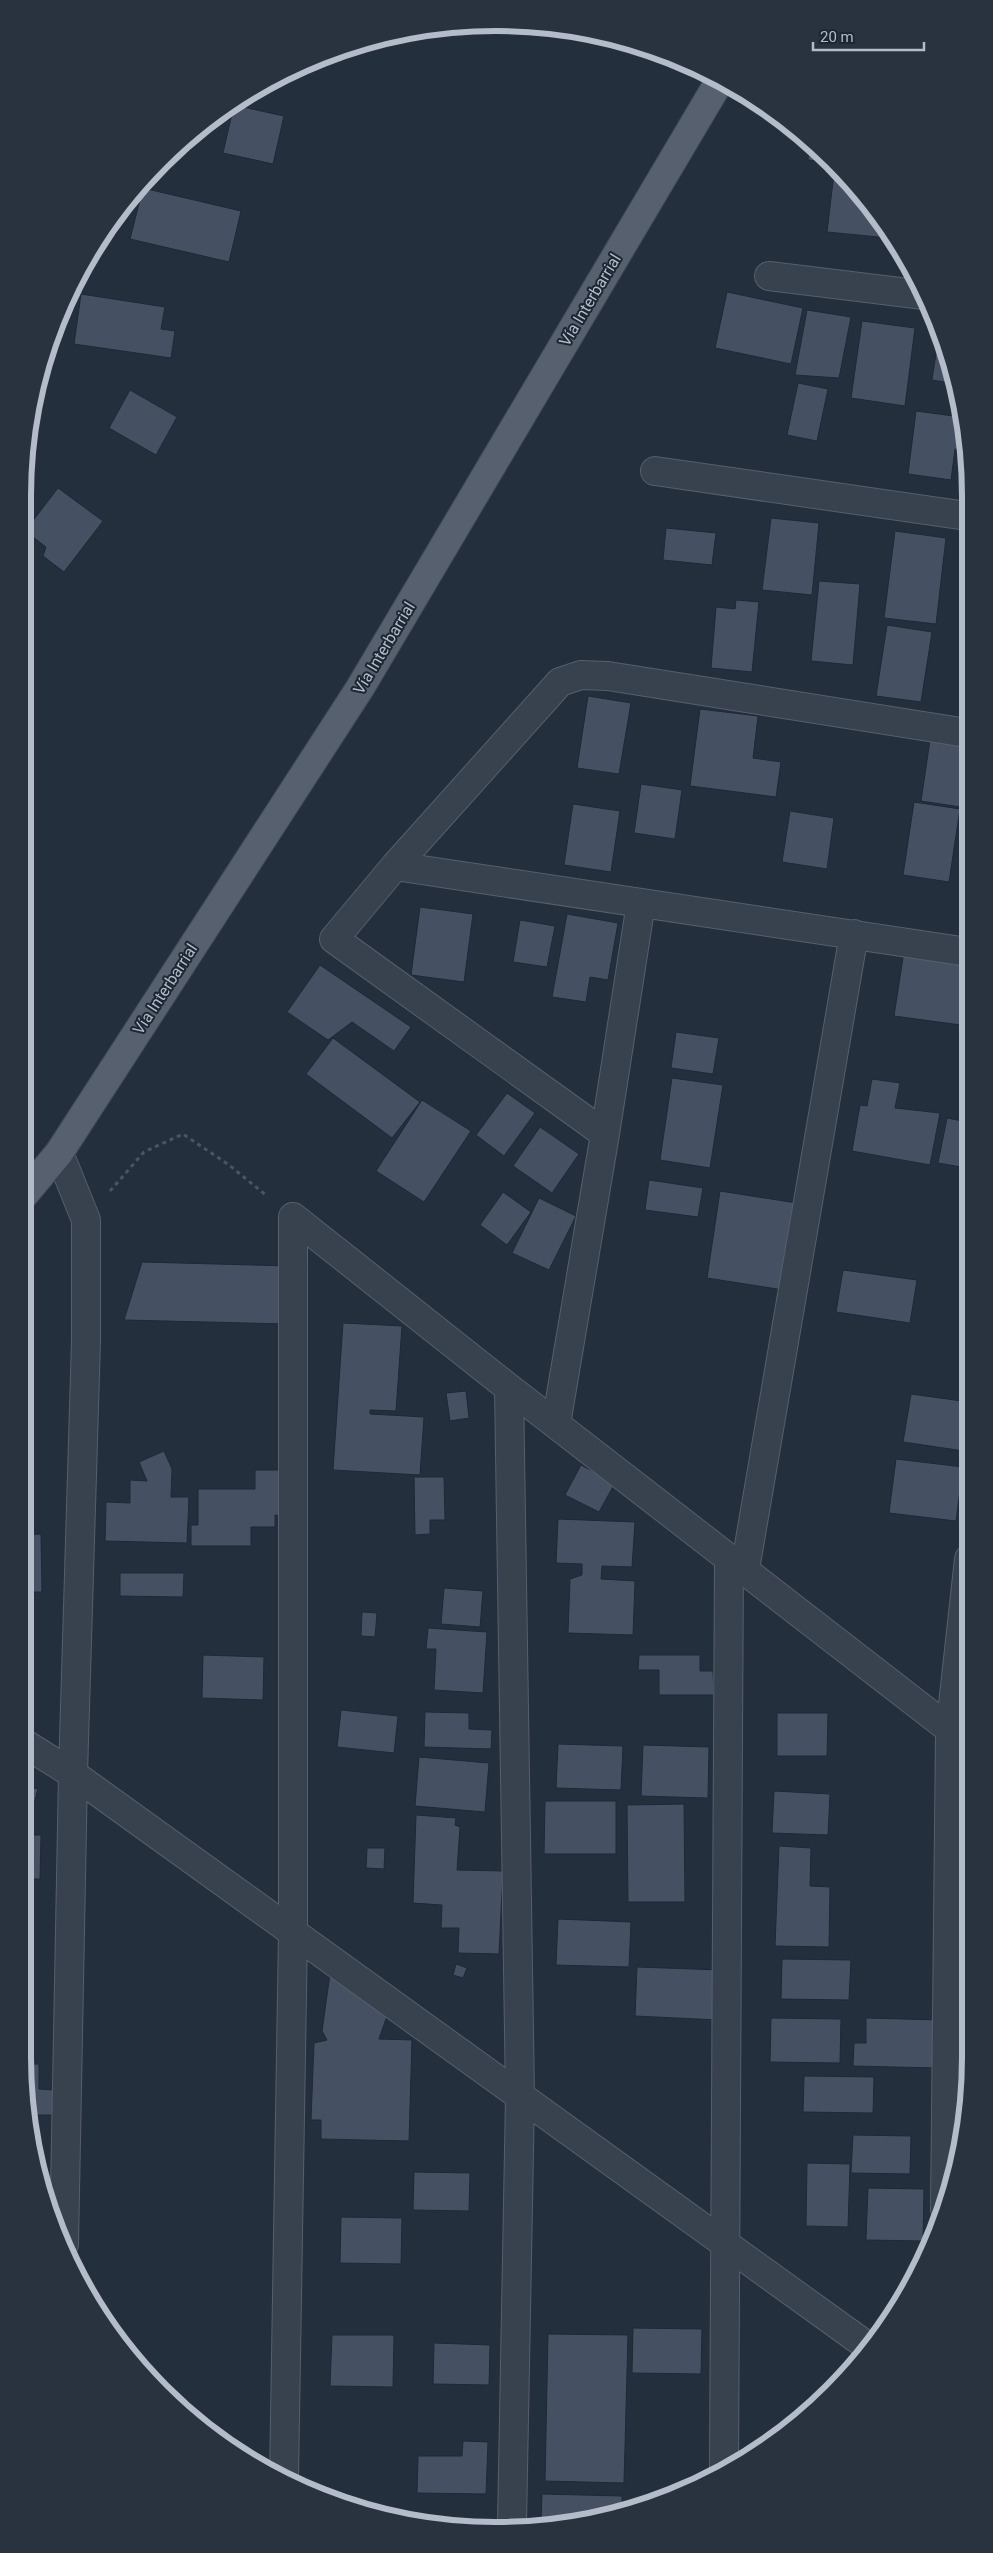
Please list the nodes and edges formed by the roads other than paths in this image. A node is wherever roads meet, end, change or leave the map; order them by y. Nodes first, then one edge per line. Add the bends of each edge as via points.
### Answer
1 (716, 87) edge
2 (769, 276) dead end
3 (915, 294) edge
4 (655, 471) dead end
5 (962, 515) edge
6 (962, 732) edge
7 (395, 866) junction
8 (641, 903) junction
9 (854, 934) junction
10 (962, 951) edge
11 (605, 1134) junction
12 (59, 1153) junction
13 (31, 1186) edge
14 (508, 1388) junction
15 (556, 1424) junction
16 (737, 1564) junction
17 (962, 1698) edge
18 (960, 1738) edge
19 (31, 1748) edge
20 (73, 1774) junction
21 (293, 1933) junction
22 (520, 2097) junction
23 (946, 2177) edge
24 (64, 2228) edge
25 (725, 2244) junction
26 (863, 2343) edge
27 (724, 2462) edge
28 (284, 2470) edge
29 (512, 2521) edge

1 - 12 main road, Vía Interbarrial via 360,688
2 - 3 street
4 - 5 street
6 - 7 street via 608,676 581,675 560,682
7 - 8 street
7 - 11 street via 334,939
8 - 9 street
8 - 11 street
9 - 10 street
9 - 16 street
11 - 15 street
12 - 13 main road, Vía Interbarrial
12 - 20 street via 86,1220 86,1341
14 - 15 street
14 - 21 street via 292,1217
14 - 22 street
15 - 16 street
16 - 18 street
16 - 25 street
17 - 18 street
18 - 23 street
19 - 20 street
20 - 21 street
20 - 24 street
21 - 22 street
21 - 28 street
22 - 25 street
22 - 29 street
25 - 26 street
25 - 27 street

